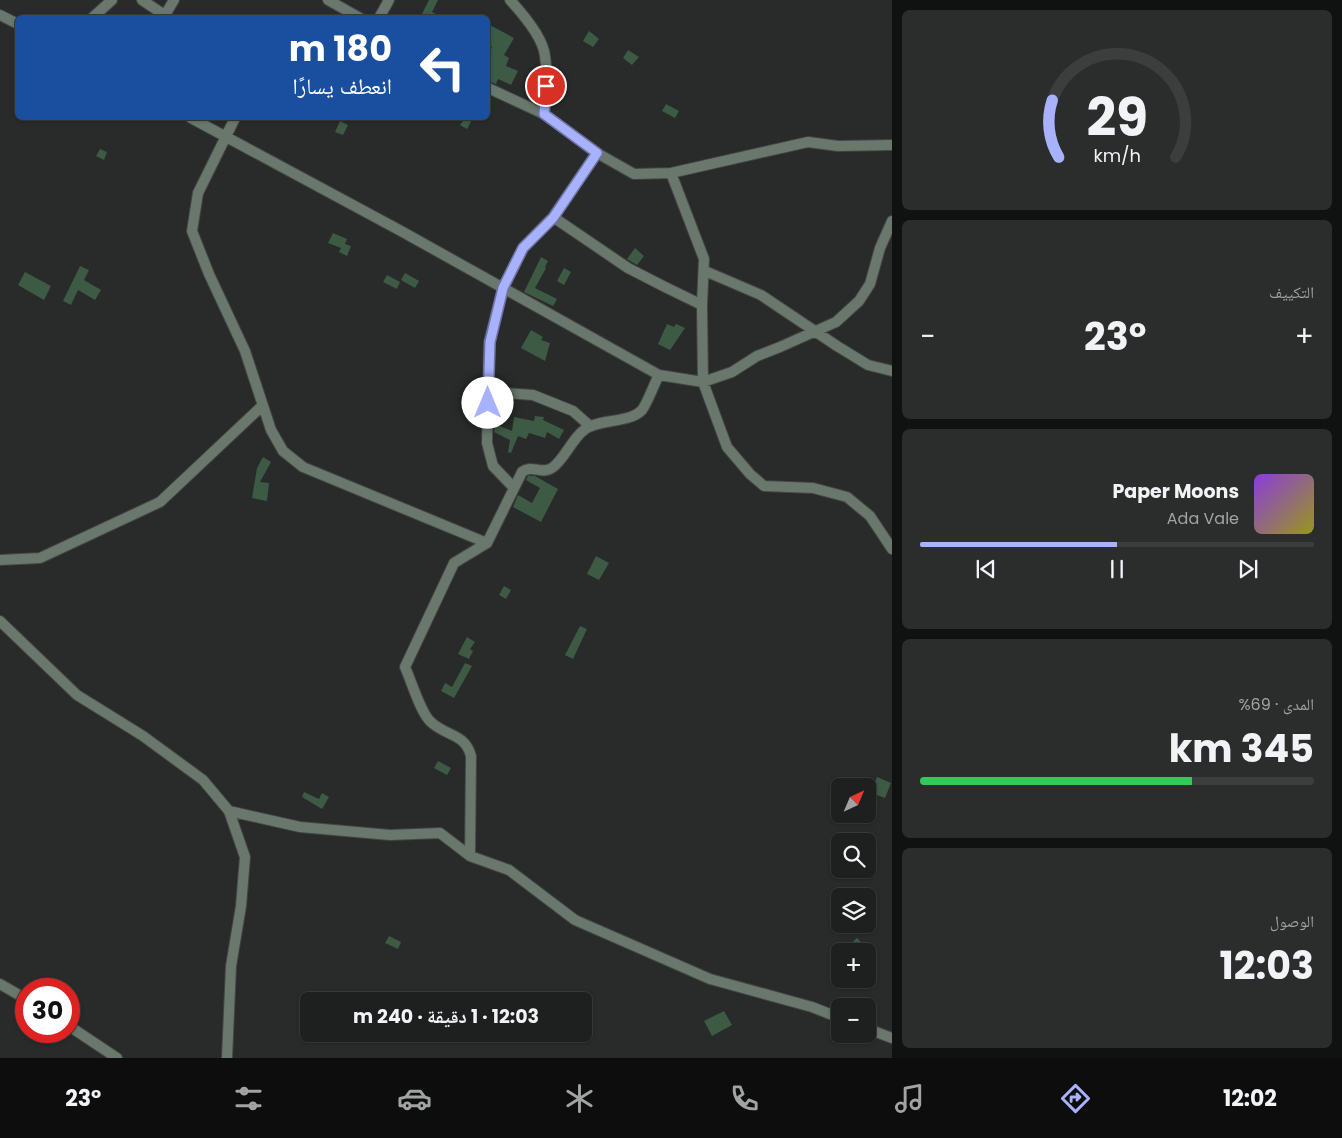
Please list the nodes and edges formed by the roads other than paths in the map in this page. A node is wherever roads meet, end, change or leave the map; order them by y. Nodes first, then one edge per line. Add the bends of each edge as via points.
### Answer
1 (112, 0) edge
2 (142, 0) edge
3 (174, 0) edge
4 (328, 0) edge
5 (388, 0) edge
6 (510, 0) edge
7 (0, 15) edge
8 (95, 15) edge
9 (165, 15) edge
10 (167, 15) edge
11 (355, 15) edge
12 (380, 15) edge
13 (15, 22) edge
14 (490, 89) edge
15 (544, 114) junction
16 (195, 120) edge
17 (234, 120) edge
18 (225, 136) junction
19 (892, 146) edge
20 (597, 153) junction
21 (670, 173) junction
22 (553, 218) junction
23 (892, 221) edge
24 (705, 271) junction
25 (503, 288) junction
26 (702, 305) junction
27 (816, 332) junction
28 (892, 371) edge
29 (659, 375) junction
30 (704, 382) junction
31 (488, 392) junction
32 (262, 406) junction
33 (590, 426) junction
34 (514, 488) junction
35 (486, 543) junction
36 (892, 549) edge
37 (0, 560) edge
38 (0, 621) edge
39 (229, 811) junction
40 (470, 856) junction
41 (0, 984) edge
42 (15, 993) edge
43 (831, 1014) edge
44 (876, 1032) edge
45 (80, 1033) edge
46 (892, 1038) edge
47 (116, 1058) edge
48 (227, 1058) edge

1 - 8 street
2 - 9 street
3 - 10 street
4 - 11 street
5 - 12 street
6 - 15 street via 536,33 545,54
7 - 13 street
14 - 15 street
15 - 20 street
16 - 18 street
17 - 18 street
18 - 25 street
18 - 32 street via 198,194 192,231 245,350
19 - 21 street via 838,146 808,142
20 - 21 street via 634,174
20 - 22 street
21 - 24 street via 704,259
22 - 25 street via 523,248
22 - 26 street via 628,268
23 - 27 street via 870,284 859,301 836,322
24 - 26 street
24 - 27 street via 761,295
25 - 29 street
25 - 31 street via 490,342
26 - 30 street
27 - 28 street via 868,365
27 - 30 street
29 - 30 street
29 - 33 street via 642,410
30 - 36 street via 727,447 750,474 764,486 813,488 848,497 870,516
31 - 33 street via 533,395 573,412
31 - 34 street via 487,443 493,466
32 - 35 street via 270,430 283,451 303,467
32 - 37 street via 160,502 40,558
33 - 34 street via 581,432 552,468 525,470
34 - 35 street
35 - 40 street via 454,563 405,667 431,723 465,742 469,749
38 - 39 street via 77,695 143,736 203,780
39 - 40 street via 300,827 390,835 440,833
39 - 48 street via 244,857 241,906 231,966
40 - 43 street via 509,870 584,924 710,979
41 - 42 street
44 - 46 street
45 - 47 street

